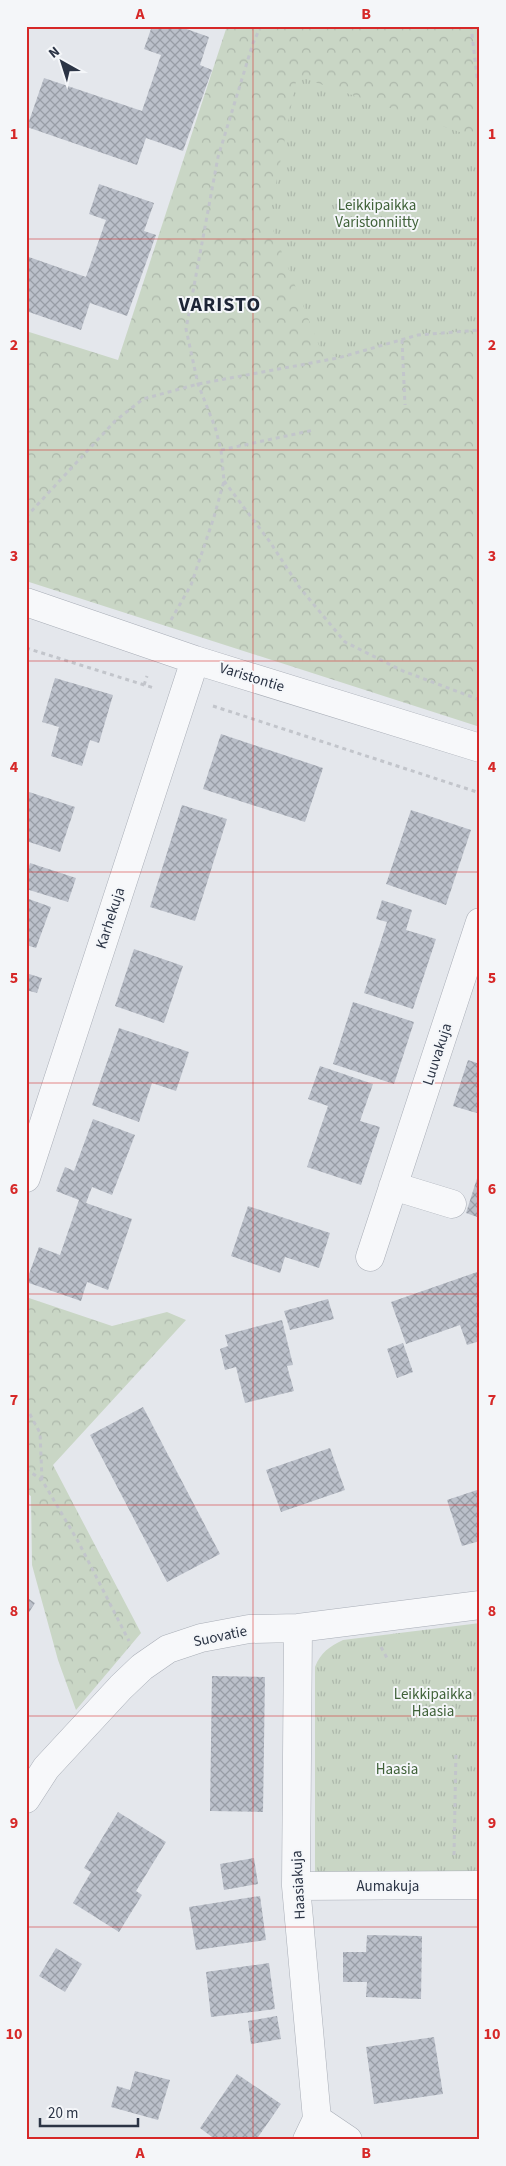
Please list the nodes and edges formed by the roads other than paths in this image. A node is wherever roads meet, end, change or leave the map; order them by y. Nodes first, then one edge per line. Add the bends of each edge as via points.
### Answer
1 (26, 602) edge
2 (195, 660) junction
3 (480, 748) edge
4 (480, 922) edge
5 (26, 1178) edge
6 (394, 1186) junction
7 (452, 1204) dead end
8 (370, 1256) dead end
9 (480, 1605) edge
10 (298, 1628) junction
11 (26, 1799) edge
12 (296, 1886) junction
13 (467, 1886) edge
14 (312, 2129) edge
15 (348, 2140) edge

1 - 2 street, Varistontie
2 - 3 street, Varistontie
2 - 5 street, Karhekuja
4 - 6 street, Luuvakuja
6 - 7 street
6 - 8 street, Luuvakuja
9 - 10 street, Suovatie
10 - 11 street, Suovatie via 249,1629 201,1638 168,1649 142,1667 46,1768
10 - 12 street, Haasiakuja
12 - 13 street, Aumakuja
12 - 14 street, Haasiakuja
14 - 15 street

